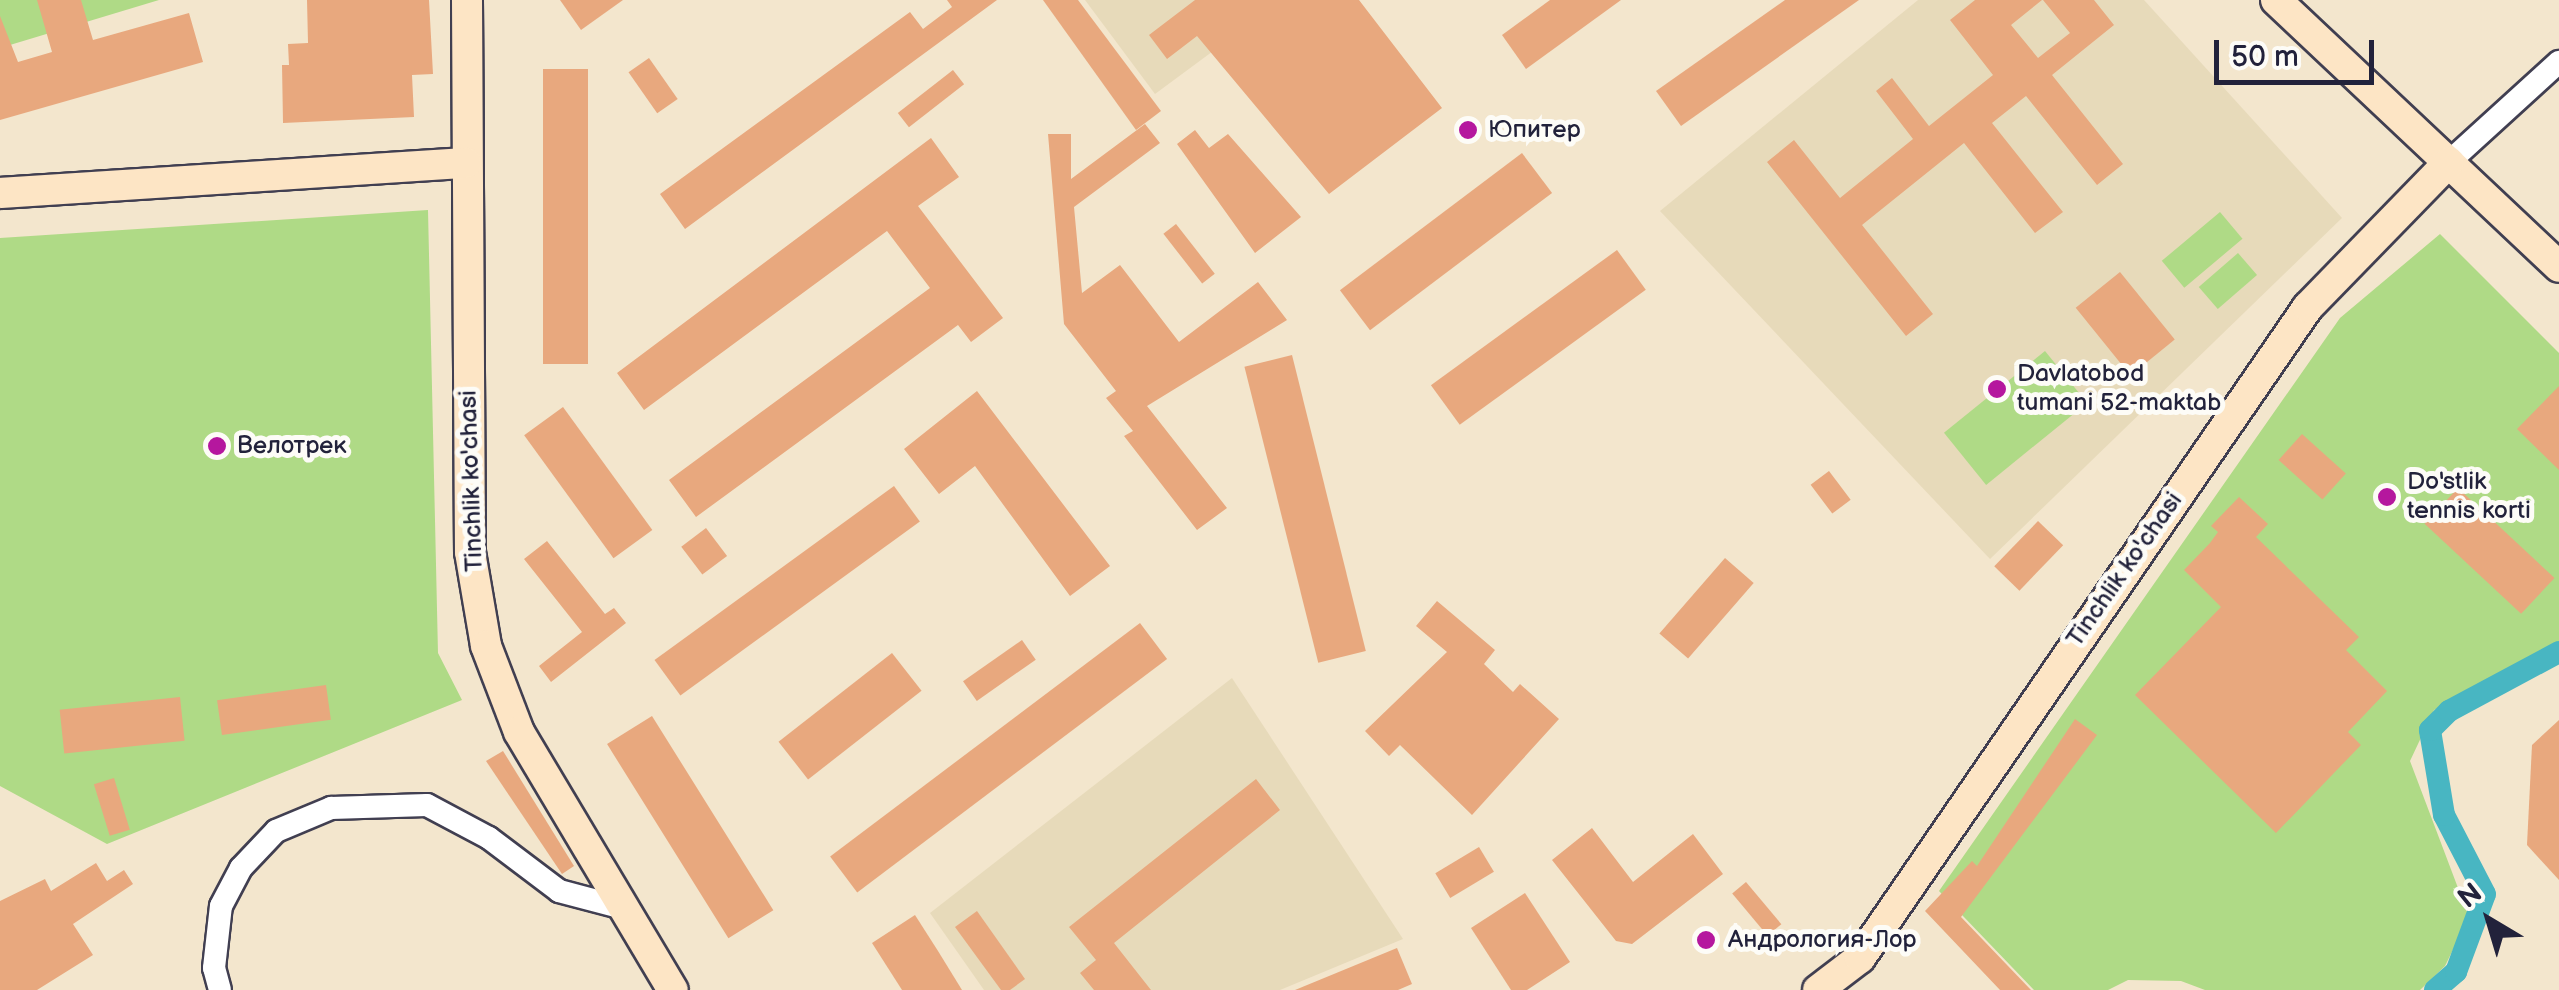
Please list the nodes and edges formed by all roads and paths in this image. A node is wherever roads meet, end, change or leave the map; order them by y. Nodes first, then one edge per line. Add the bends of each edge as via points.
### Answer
1 (467, 0) edge
2 (2276, 0) edge
3 (2559, 62) edge
4 (2449, 162) junction
5 (466, 163) junction
6 (0, 193) edge
7 (2559, 267) edge
8 (623, 908) junction
9 (220, 990) edge
10 (672, 990) edge
11 (1818, 990) edge

1 - 5 street, Tinchlik ko'chasi
2 - 4 street
3 - 4 street
4 - 7 street
4 - 11 street, Tinchlik ko'chasi via 2308,307 1860,958
5 - 6 street
5 - 8 street, Tinchlik ko'chasi via 470,552 486,646 519,732
8 - 9 street via 559,891 489,838 427,805 331,808 276,831 241,868 221,906 214,968
8 - 10 street, Tinchlik ko'chasi

